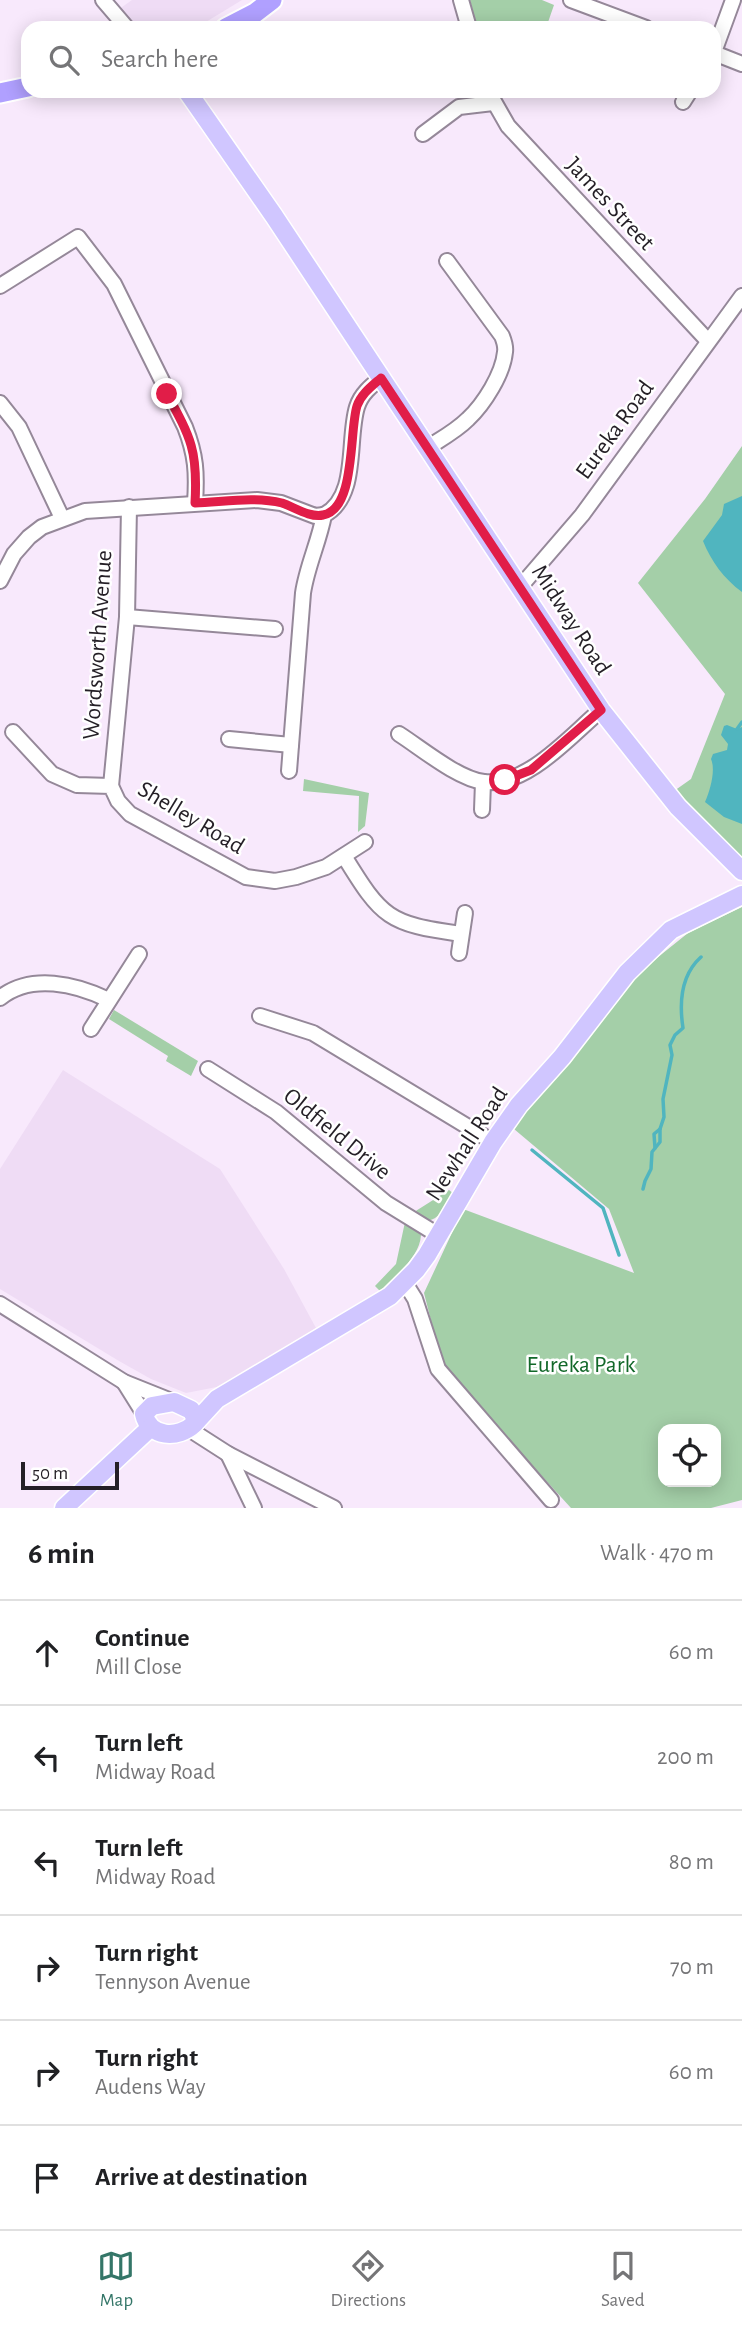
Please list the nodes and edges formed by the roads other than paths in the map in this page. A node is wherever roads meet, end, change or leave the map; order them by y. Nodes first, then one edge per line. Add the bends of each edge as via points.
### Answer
1 (103, 0) edge
2 (272, 0) edge
3 (461, 0) edge
4 (571, 0) edge
5 (733, 0) edge
6 (121, 21) edge
7 (240, 21) edge
8 (467, 21) edge
9 (627, 21) edge
10 (721, 33) edge
11 (721, 56) edge
12 (742, 64) edge
13 (21, 88) edge
14 (0, 93) edge
15 (192, 98) edge
16 (487, 98) edge
17 (491, 98) edge
18 (423, 134) dead end
19 (447, 261) dead end
20 (0, 286) edge
21 (742, 296) edge
22 (708, 341) junction
23 (381, 378) junction
24 (0, 403) edge
25 (427, 448) junction
26 (195, 503) junction
27 (129, 507) junction
28 (324, 515) junction
29 (61, 518) junction
30 (0, 581) edge
31 (520, 587) junction
32 (256, 611) dead end
33 (127, 617) junction
34 (255, 627) junction
35 (275, 629) dead end
36 (601, 710) junction
37 (13, 732) dead end
38 (399, 734) dead end
39 (229, 739) dead end
40 (291, 745) junction
41 (289, 771) dead end
42 (484, 782) junction
43 (111, 786) junction
44 (482, 810) dead end
45 (365, 842) dead end
46 (344, 856) junction
47 (742, 871) edge
48 (742, 895) edge
49 (465, 913) dead end
50 (461, 934) junction
51 (459, 953) dead end
52 (139, 954) dead end
53 (0, 998) edge
54 (109, 1000) junction
55 (260, 1016) dead end
56 (91, 1029) dead end
57 (208, 1069) dead end
58 (493, 1142) junction
59 (438, 1236) junction
60 (405, 1283) junction
61 (0, 1304) edge
62 (124, 1382) junction
63 (217, 1399) junction
64 (179, 1404) junction
65 (147, 1421) junction
66 (192, 1426) junction
67 (228, 1454) junction
68 (551, 1500) dead end
69 (64, 1508) edge
70 (254, 1508) edge
71 (334, 1508) edge

1 - 6 street
2 - 7 highway
3 - 8 street
4 - 9 street
5 - 10 street
11 - 12 street
13 - 14 highway
15 - 23 main road, Midway Road
16 - 18 street via 459,107
17 - 22 street, James Street via 508,126
19 - 25 street via 506,348 495,381 470,418
20 - 26 street via 78,237 114,284 186,427 195,451
21 - 22 street, Eureka Road
22 - 31 street, Eureka Road via 582,515
23 - 25 main road, Midway Road
23 - 28 street via 356,408 344,490 332,512
24 - 29 street via 19,427
25 - 31 main road, Midway Road
26 - 27 street
26 - 28 street via 257,500
27 - 29 street
27 - 33 street, Wordsworth Avenue
28 - 40 street via 303,593
29 - 30 street via 20,545
31 - 36 main road, Midway Road
32 - 34 street
33 - 34 street
33 - 43 street, Wordsworth Avenue
34 - 35 street
36 - 42 street via 531,770
36 - 47 main road, Midway Road via 660,787
37 - 43 street, Shelley Road via 52,774 77,785
38 - 42 street via 446,766
39 - 40 street
40 - 41 street
42 - 44 street
43 - 46 street, Shelley Road via 130,814 246,877 275,881 296,877
45 - 46 street, Shelley Road
46 - 50 street via 367,895 391,917 418,928
48 - 58 main road, Newhall Road via 680,924 644,954
49 - 50 street
50 - 51 street
52 - 54 street
53 - 54 street via 31,984 57,983
54 - 56 street
55 - 58 street via 313,1033
57 - 59 street, Oldfield Drive via 276,1112 386,1203
58 - 59 main road, Newhall Road
59 - 60 main road, Newhall Road
60 - 63 main road, Newhall Road via 370,1309
60 - 68 street via 415,1299 438,1369
61 - 62 street
62 - 64 street
62 - 65 street
63 - 64 main road, Newhall Road
63 - 66 main road, Newhall Road
64 - 65 main road, Newhall Road via 152,1406
64 - 66 main road via 191,1410 195,1417
65 - 66 main road via 158,1432 169,1434
65 - 69 main road, Newhall Road
66 - 67 street
67 - 70 street
67 - 71 street

